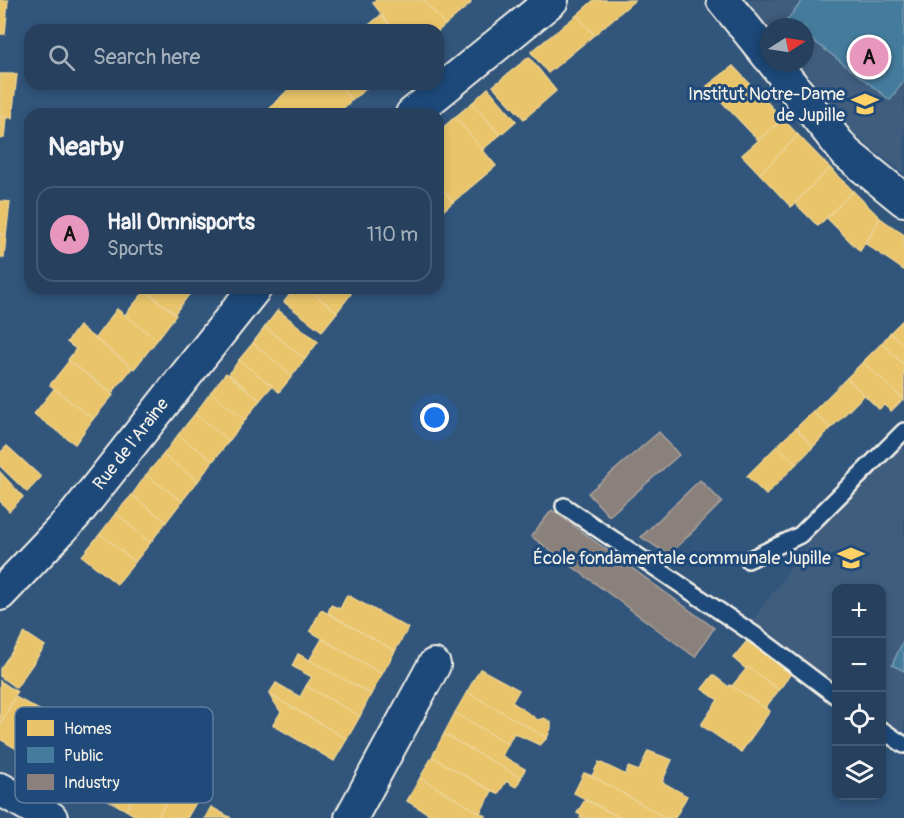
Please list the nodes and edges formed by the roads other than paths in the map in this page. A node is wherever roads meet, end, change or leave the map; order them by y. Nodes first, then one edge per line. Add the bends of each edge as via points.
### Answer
1 (552, 0) edge
2 (723, 0) edge
3 (760, 46) edge
4 (781, 72) edge
5 (444, 88) edge
6 (441, 90) edge
7 (419, 108) edge
8 (904, 200) edge
9 (250, 294) edge
10 (904, 431) edge
11 (564, 506) dead end
12 (748, 560) dead end
13 (0, 594) edge
14 (434, 665) dead end
15 (832, 692) edge
16 (886, 733) edge
17 (904, 745) edge
18 (0, 789) edge
19 (15, 798) edge
20 (25, 803) edge
21 (51, 818) edge
22 (351, 818) edge

1 - 5 street
2 - 3 street
4 - 8 street via 846,153
6 - 7 street
9 - 13 street, Rue de l'Araine via 75,515
10 - 12 lane via 800,536
11 - 15 lane via 755,635
14 - 22 street
16 - 17 lane
18 - 19 street
20 - 21 street

